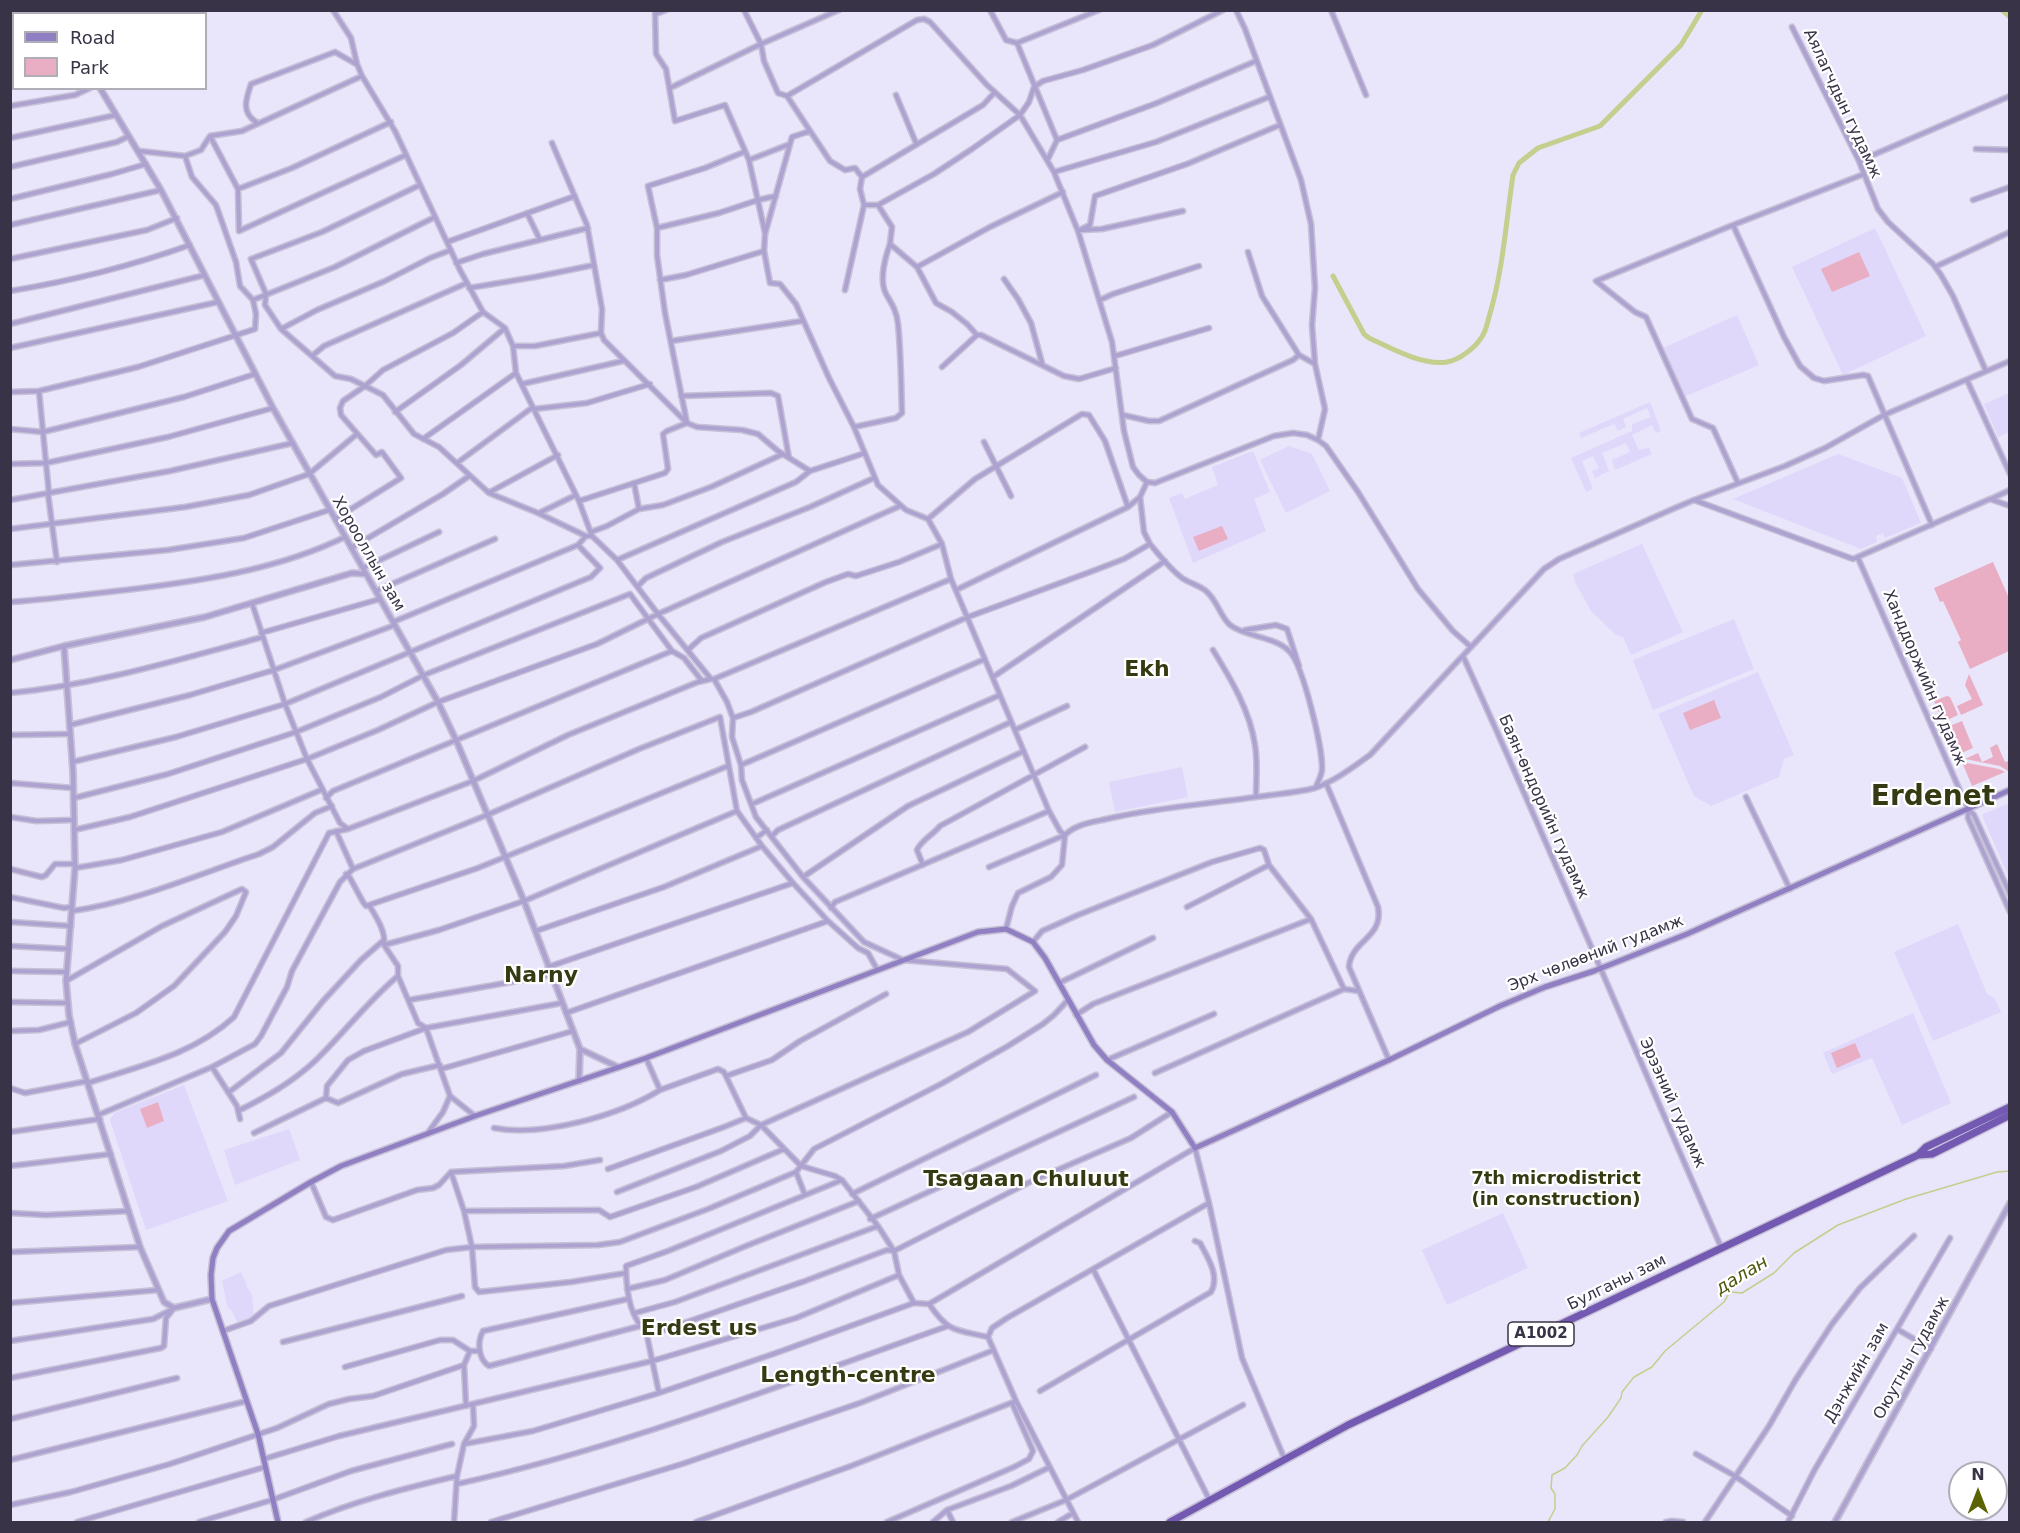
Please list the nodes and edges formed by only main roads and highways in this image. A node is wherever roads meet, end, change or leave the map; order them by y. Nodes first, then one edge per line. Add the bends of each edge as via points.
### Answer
1 (2010, 790) edge
2 (2010, 1107) edge
3 (2010, 1115) edge
4 (1918, 1155) junction
5 (278, 1522) edge
6 (1170, 1522) edge

1 - 5 main road, Эрх чөлөөний гудамж via 1687,934 1500,1006 1195,1148 1172,1112 1094,1045 1033,942 1006,929 978,932 646,1058 341,1166 242,1222 223,1238 213,1258 212,1299 258,1434
2 - 4 highway, Булганы зам / A1002 via 1926,1147
3 - 4 highway, Булганы зам / A1002 via 1932,1154
4 - 6 highway, Булганы зам / A1002 via 1358,1420

